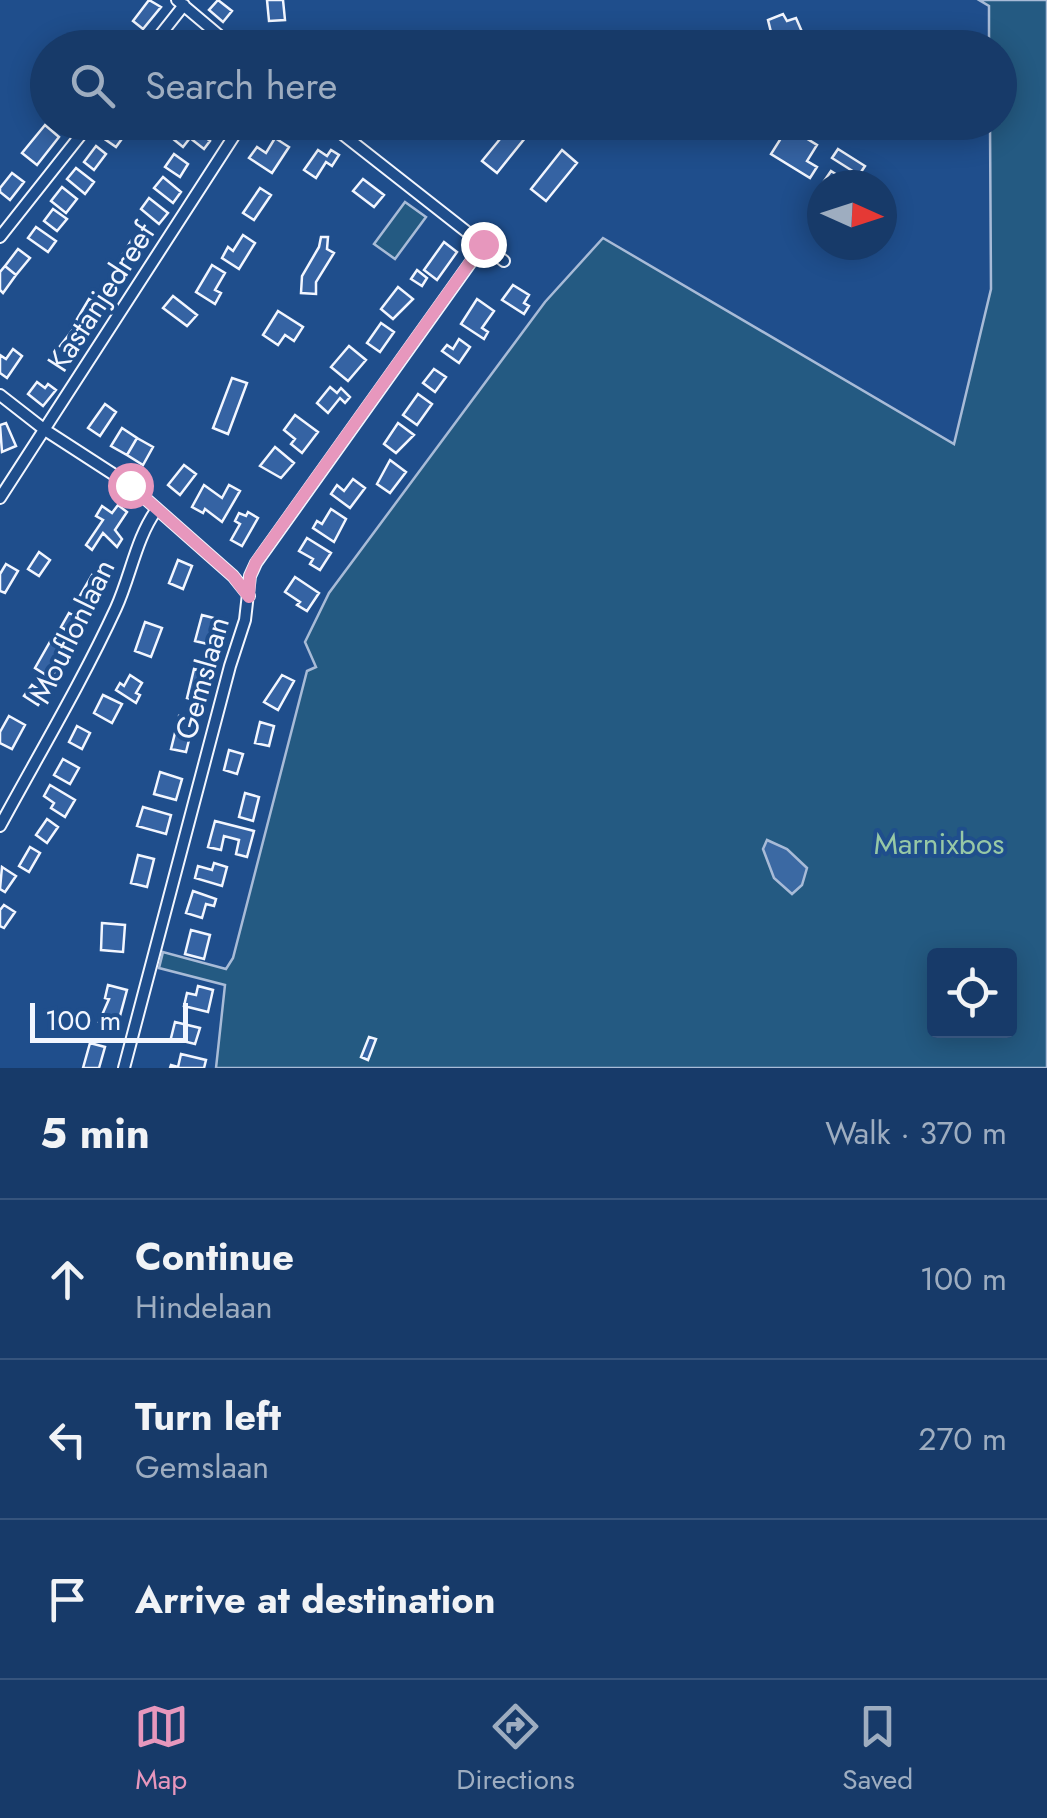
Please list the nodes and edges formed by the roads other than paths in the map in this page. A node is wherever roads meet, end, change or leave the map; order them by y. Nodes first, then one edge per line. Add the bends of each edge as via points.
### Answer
1 (180, 2) edge
2 (162, 30) edge
3 (213, 30) edge
4 (77, 140) edge
5 (231, 140) edge
6 (350, 140) edge
7 (0, 215) edge
8 (10, 224) junction
9 (0, 237) edge
10 (483, 244) junction
11 (504, 261) dead end
12 (0, 394) edge
13 (45, 430) junction
14 (0, 498) edge
15 (157, 509) junction
16 (249, 597) junction
17 (0, 826) edge
18 (124, 1068) edge

1 - 2 street
1 - 3 street
4 - 8 street
5 - 13 street, Kastanjedreef
6 - 10 street
7 - 8 street
8 - 9 street
10 - 11 street
10 - 16 street, Gemslaan via 256,562
12 - 13 street
13 - 14 street, Kastanjedreef
13 - 15 street
15 - 16 street
15 - 17 street, Mouflonlaan via 144,527 115,612
16 - 18 street, Gemslaan

